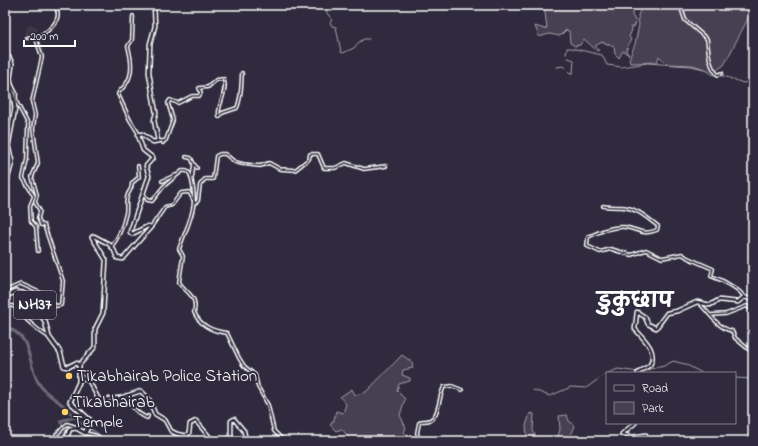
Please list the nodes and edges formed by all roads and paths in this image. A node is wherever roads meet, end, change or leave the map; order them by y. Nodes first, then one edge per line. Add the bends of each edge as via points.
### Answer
1 (54, 5) edge
2 (154, 5) edge
3 (680, 5) edge
4 (133, 16) dead end
5 (41, 36) junction
6 (27, 38) dead end
7 (5, 53) edge
8 (242, 73) dead end
9 (722, 73) dead end
10 (11, 83) junction
11 (139, 134) junction
12 (153, 142) junction
13 (186, 157) dead end
14 (194, 164) junction
15 (138, 166) dead end
16 (386, 166) dead end
17 (197, 168) dead end
18 (176, 174) junction
19 (191, 179) junction
20 (162, 181) dead end
21 (5, 187) edge
22 (143, 190) junction
23 (35, 202) junction
24 (195, 203) junction
25 (30, 206) junction
26 (603, 206) dead end
27 (151, 227) junction
28 (111, 247) junction
29 (38, 251) dead end
30 (5, 290) edge
31 (5, 296) edge
32 (744, 297) junction
33 (753, 300) edge
34 (696, 302) junction
35 (5, 305) edge
36 (753, 311) edge
37 (711, 315) junction
38 (48, 337) junction
39 (753, 353) edge
40 (79, 365) junction
41 (639, 372) edge
42 (79, 376) junction
43 (462, 390) dead end
44 (126, 395) junction
45 (148, 416) dead end
46 (634, 424) edge
47 (79, 430) junction
48 (84, 433) junction
49 (53, 438) dead end
50 (65, 441) edge
51 (103, 441) edge
52 (213, 441) edge
53 (224, 441) edge
54 (246, 441) edge
55 (284, 441) edge
56 (420, 441) edge
57 (641, 441) edge

1 - 5 street via 58,18 49,31
2 - 12 street via 155,26 150,44 149,74 158,141
3 - 9 street via 686,20 707,39 710,63 714,70 718,74
4 - 11 street via 132,40 128,46 132,67 127,84 118,94
5 - 6 street
5 - 23 street via 36,39 42,57 32,102 38,163 32,177 37,195
7 - 10 main road via 12,61
8 - 12 street via 242,95 237,108 222,113 219,117 221,99 226,88 224,79 216,80 208,87 199,88 200,96 192,96 180,102 170,100 168,103 173,120 166,140
10 - 21 main road via 15,108 8,148 12,162
10 - 25 street via 16,94 16,102 28,124 27,159 23,175 34,196
11 - 12 street
11 - 22 street via 138,139 143,150 153,158 146,166 149,176
13 - 14 street via 191,158
14 - 17 street
14 - 19 street
15 - 28 street via 139,177 132,183 132,189 128,194 120,234
16 - 24 street via 364,169 346,163 335,168 324,168 318,154 314,153 295,170 284,170 269,163 260,166 235,162 225,154 220,154 216,156 213,179 205,179 200,185 198,201
18 - 19 street via 187,172
18 - 20 street
18 - 22 street via 152,200 147,200
19 - 24 street
22 - 27 street via 130,232 132,234
23 - 25 street
23 - 30 street via 40,212 38,218 48,235 63,281 61,305 56,306 43,294 21,284
24 - 27 street via 189,192 181,193 172,205 165,207
24 - 55 street via 190,224 179,249 183,256 179,282 194,298 194,312 198,321 218,332 227,333 244,366 255,374 258,387 268,405 274,431
25 - 29 street via 31,220 36,227
26 - 32 street via 623,207 643,213 658,226 657,230 646,234 625,227 616,227 588,237 587,246 600,252 611,249 631,255 646,250 662,258 682,254 713,269 711,276 727,282
27 - 28 street via 123,259 117,258
28 - 40 street via 92,237 105,256 103,312 95,329 95,347
31 - 38 main road, NH37 via 16,292 28,297 45,320
32 - 33 street
32 - 34 street via 738,302 719,300 710,305
34 - 37 street
34 - 41 street via 667,313 656,328 648,324 643,315 636,312 636,329 649,345 653,357 650,365
35 - 38 street via 19,309 37,330
36 - 37 street via 747,306 726,314
37 - 39 street via 720,325 732,331 735,338
38 - 40 main road, NH37 via 60,352 65,367
40 - 42 main road
42 - 44 street via 90,381 99,400
42 - 48 main road via 70,402 91,421
43 - 56 street via 452,386 444,387 433,420 419,423 417,433
44 - 45 street via 135,411 147,418
44 - 52 street via 142,392 149,399 156,415 163,418 174,434 186,436 190,424 196,421
46 - 57 street via 622,434 632,437 646,435
47 - 48 main road
47 - 49 street via 69,424
47 - 50 main road via 70,428
48 - 51 street via 97,436
53 - 54 street via 231,437 233,419 244,431

